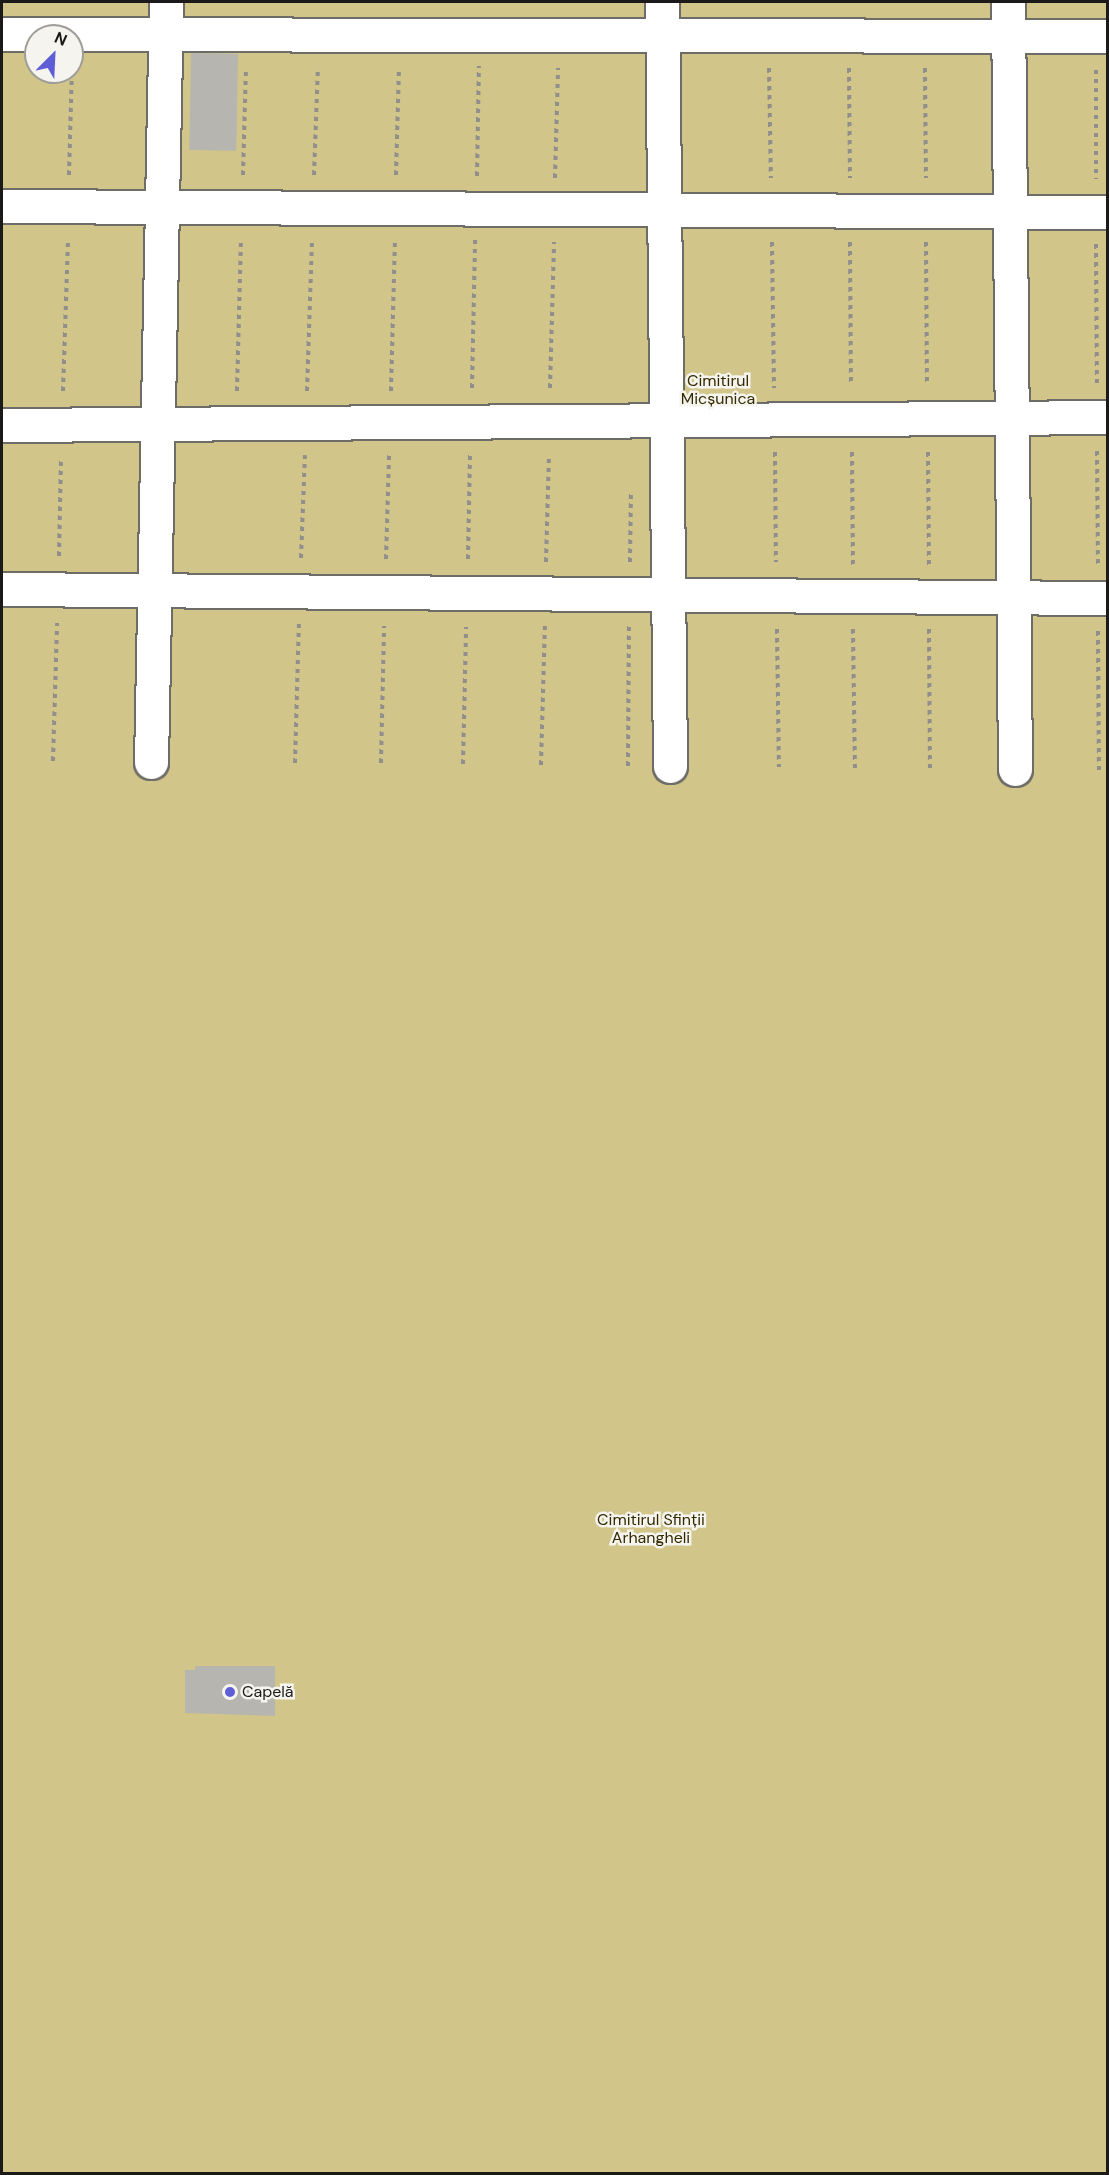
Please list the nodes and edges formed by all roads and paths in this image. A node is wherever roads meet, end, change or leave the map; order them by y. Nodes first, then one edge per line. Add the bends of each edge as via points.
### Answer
1 (166, 2) edge
2 (662, 2) edge
3 (1008, 2) edge
4 (2, 34) edge
5 (24, 34) edge
6 (84, 34) edge
7 (165, 34) junction
8 (319, 34) junction
9 (400, 35) junction
10 (480, 35) junction
11 (559, 35) junction
12 (662, 35) junction
13 (1008, 36) junction
14 (1107, 36) edge
15 (72, 84) edge
16 (2, 206) edge
17 (68, 206) junction
18 (162, 207) junction
19 (313, 208) junction
20 (395, 208) junction
21 (476, 208) junction
22 (555, 209) junction
23 (664, 209) junction
24 (1010, 211) junction
25 (1107, 212) edge
26 (1107, 417) edge
27 (1012, 418) junction
28 (667, 420) junction
29 (471, 422) junction
30 (550, 422) junction
31 (306, 423) junction
32 (390, 423) junction
33 (157, 424) junction
34 (2, 425) edge
35 (62, 425) junction
36 (2, 589) edge
37 (58, 590) junction
38 (154, 590) junction
39 (300, 592) junction
40 (385, 592) junction
41 (467, 593) junction
42 (545, 594) junction
43 (668, 596) junction
44 (1013, 598) junction
45 (1107, 598) edge
46 (53, 761) dead end
47 (151, 762) dead end
48 (295, 763) dead end
49 (381, 764) dead end
50 (463, 764) dead end
51 (541, 765) dead end
52 (670, 766) dead end
53 (1015, 769) dead end

1 - 7 street
2 - 12 street
3 - 13 street
4 - 5 street
6 - 7 street
7 - 8 street
7 - 18 street
8 - 9 street
8 - 19 path
9 - 10 street
9 - 20 path
10 - 11 street
10 - 21 path
11 - 12 street
11 - 22 path
12 - 13 street
12 - 23 street
13 - 14 street
13 - 24 street
15 - 17 path
16 - 17 street
17 - 18 street
17 - 35 path
18 - 19 street
18 - 33 street
19 - 20 street
19 - 31 path
20 - 21 street
20 - 32 path
21 - 22 street
21 - 29 path
22 - 23 street
22 - 30 path
23 - 24 street
23 - 28 street
24 - 25 street
24 - 27 street
26 - 27 street
27 - 28 street
27 - 44 street
28 - 30 street
28 - 43 street
29 - 30 street
29 - 32 street
29 - 41 path
30 - 42 path
31 - 32 street
31 - 33 street
31 - 39 path
32 - 40 path
33 - 35 street
33 - 38 street
34 - 35 street
35 - 37 path
36 - 37 street
37 - 38 street
37 - 46 path
38 - 39 street
38 - 47 street
39 - 40 street
39 - 48 path
40 - 41 street
40 - 49 path
41 - 42 street
41 - 50 path
42 - 43 street
42 - 51 path
43 - 44 street
43 - 52 street
44 - 45 street
44 - 53 street

